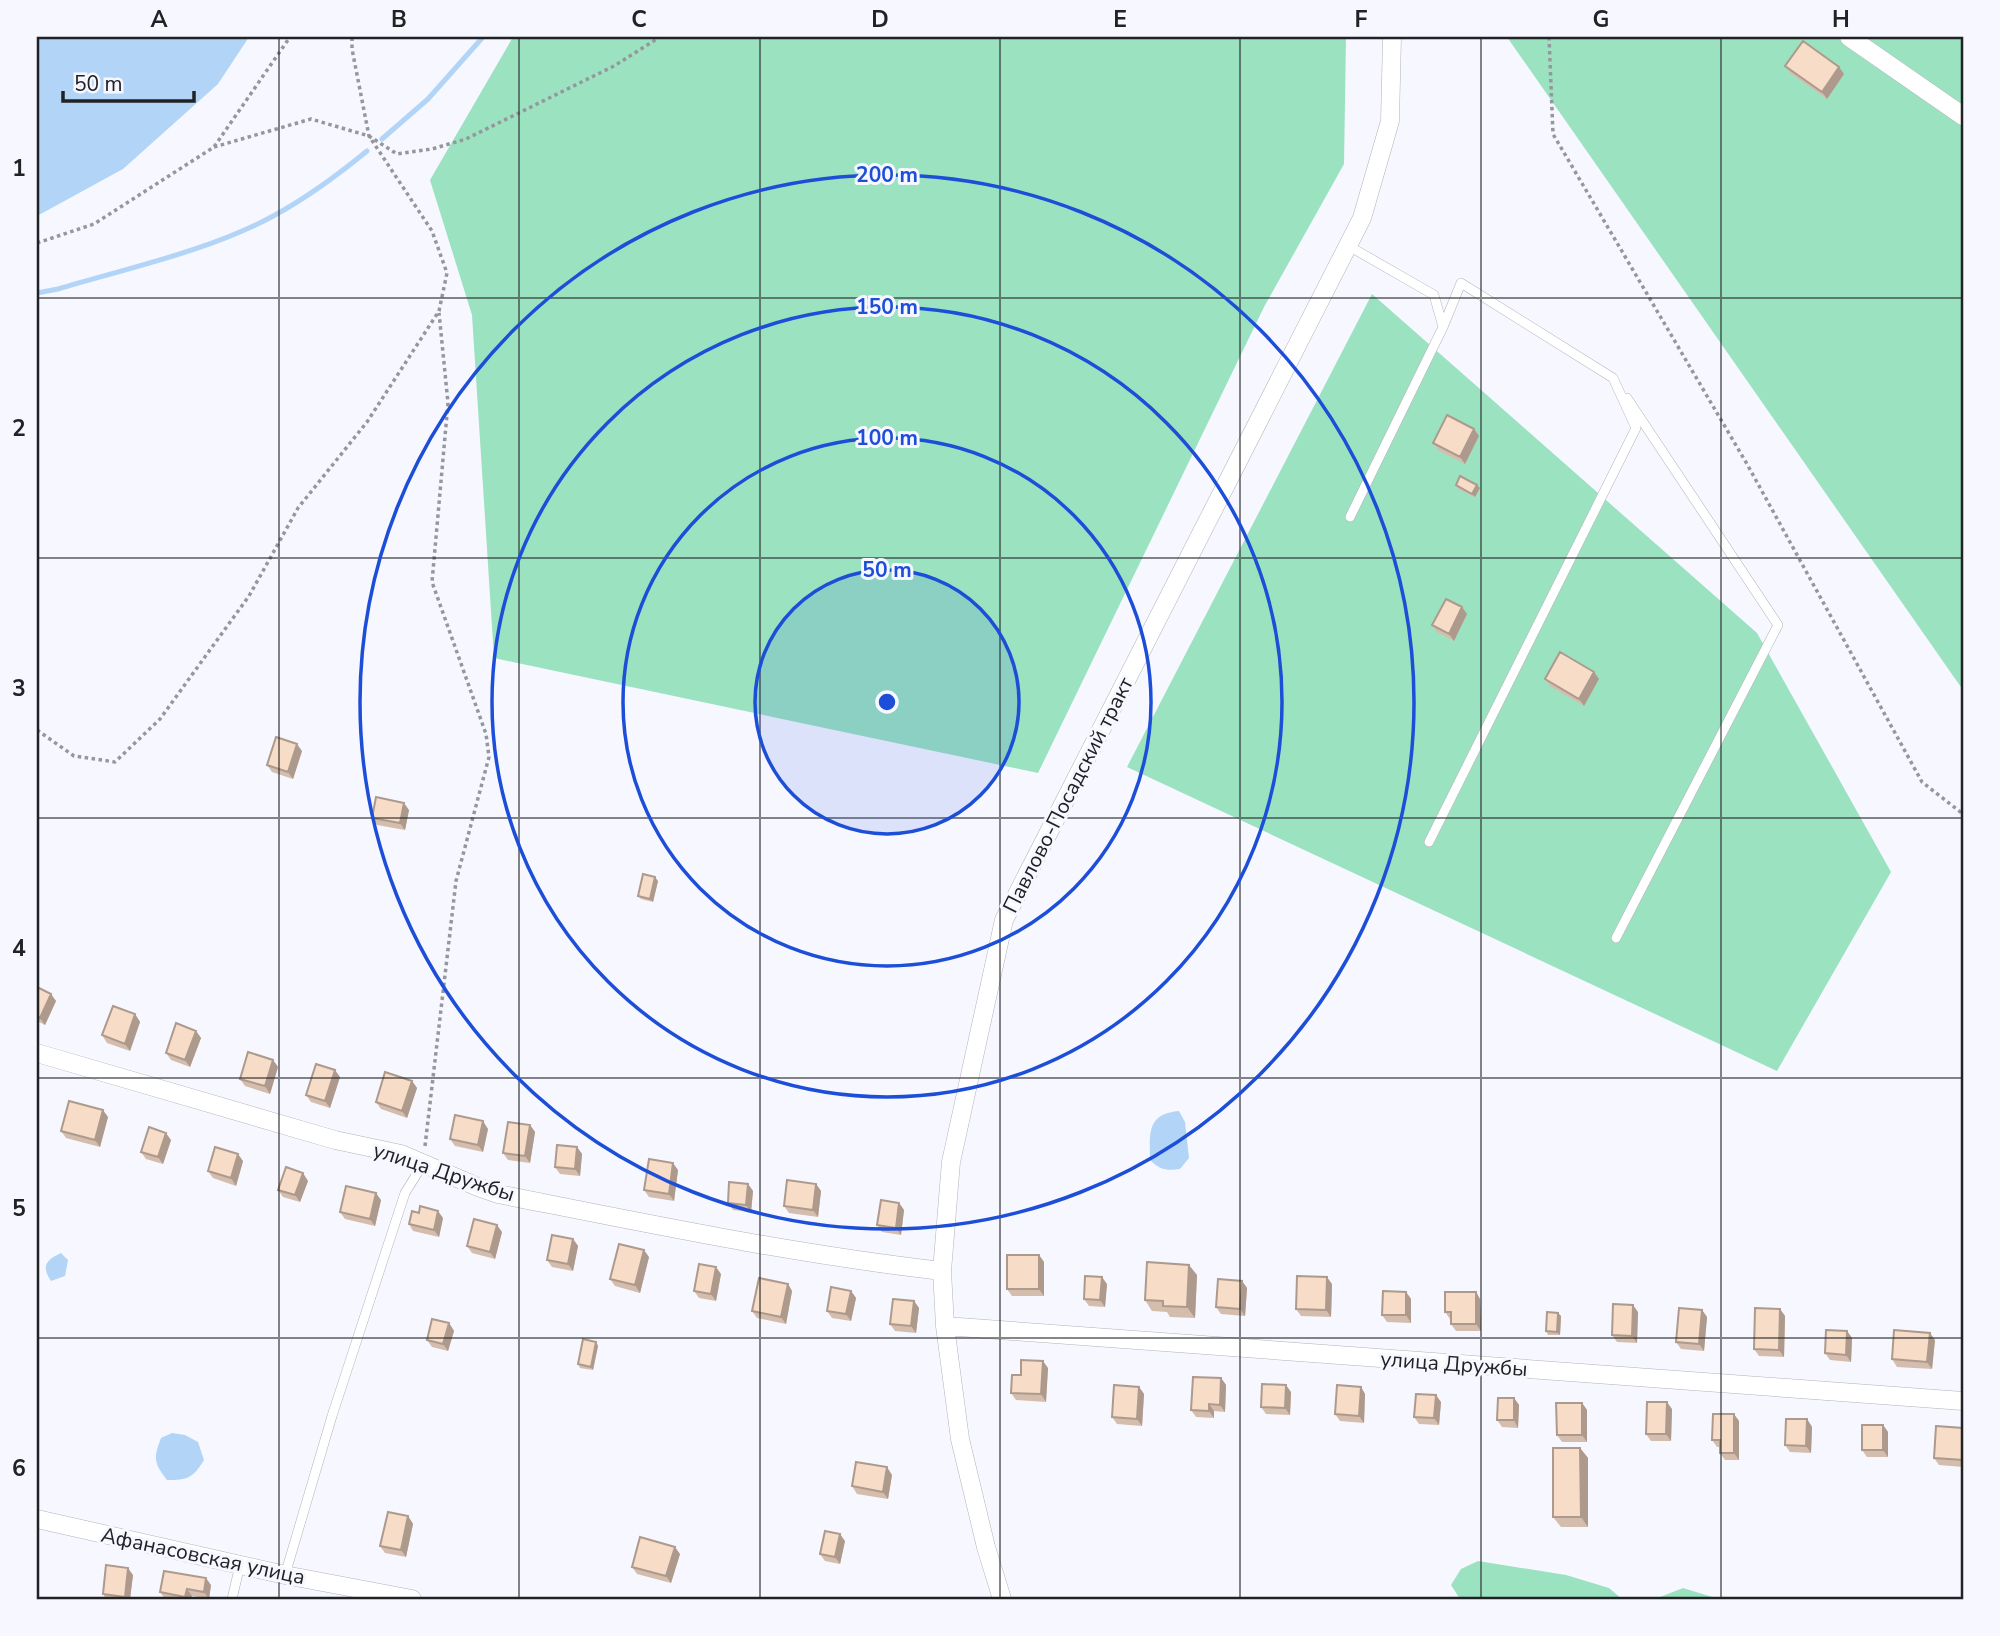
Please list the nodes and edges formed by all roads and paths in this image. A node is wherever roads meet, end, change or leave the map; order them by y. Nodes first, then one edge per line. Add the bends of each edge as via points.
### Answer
1 (290, 37) edge
2 (352, 37) edge
3 (660, 37) edge
4 (1392, 37) edge
5 (1549, 37) edge
6 (1849, 37) edge
7 (1963, 117) edge
8 (369, 136) junction
9 (214, 147) junction
10 (37, 243) edge
11 (1347, 245) junction
12 (439, 311) junction
13 (1443, 327) junction
14 (1613, 378) junction
15 (1350, 517) dead end
16 (37, 730) edge
17 (1963, 814) edge
18 (1429, 842) dead end
19 (1616, 938) dead end
20 (37, 1053) edge
21 (423, 1164) junction
22 (942, 1271) junction
23 (945, 1326) junction
24 (1963, 1401) edge
25 (37, 1519) edge
26 (240, 1565) junction
27 (285, 1575) junction
28 (232, 1599) edge
29 (412, 1599) edge
30 (1002, 1599) edge

1 - 9 path
2 - 8 path
3 - 8 path via 614,66 466,139 397,154
4 - 11 street, Павлово-Посадский тракт via 1390,121 1362,218
5 - 17 path via 1553,134 1747,464 1922,782
6 - 7 street
8 - 9 path via 311,119
8 - 12 path via 432,231 447,273
9 - 10 path via 94,224
11 - 13 lane via 1434,295
11 - 22 street, Павлово-Посадский тракт via 1004,920 951,1162
12 - 16 path via 367,422 298,508 249,596 160,719 114,762 75,756
12 - 21 path via 448,403 432,582 486,734 489,757 456,880
13 - 14 lane via 1461,283
13 - 15 lane
14 - 18 lane via 1636,428
14 - 19 lane via 1778,625
20 - 21 street, улица Дружбы via 335,1140 401,1154
21 - 22 street, улица Дружбы via 498,1194 723,1239
21 - 27 lane via 405,1193
22 - 23 street, Павлово-Посадский тракт
23 - 24 street, улица Дружбы
23 - 30 street, Павлово-Посадский тракт via 960,1439
25 - 26 street, Афанасовская улица
26 - 27 street, Афанасовская улица
26 - 28 lane
27 - 29 street, Афанасовская улица

